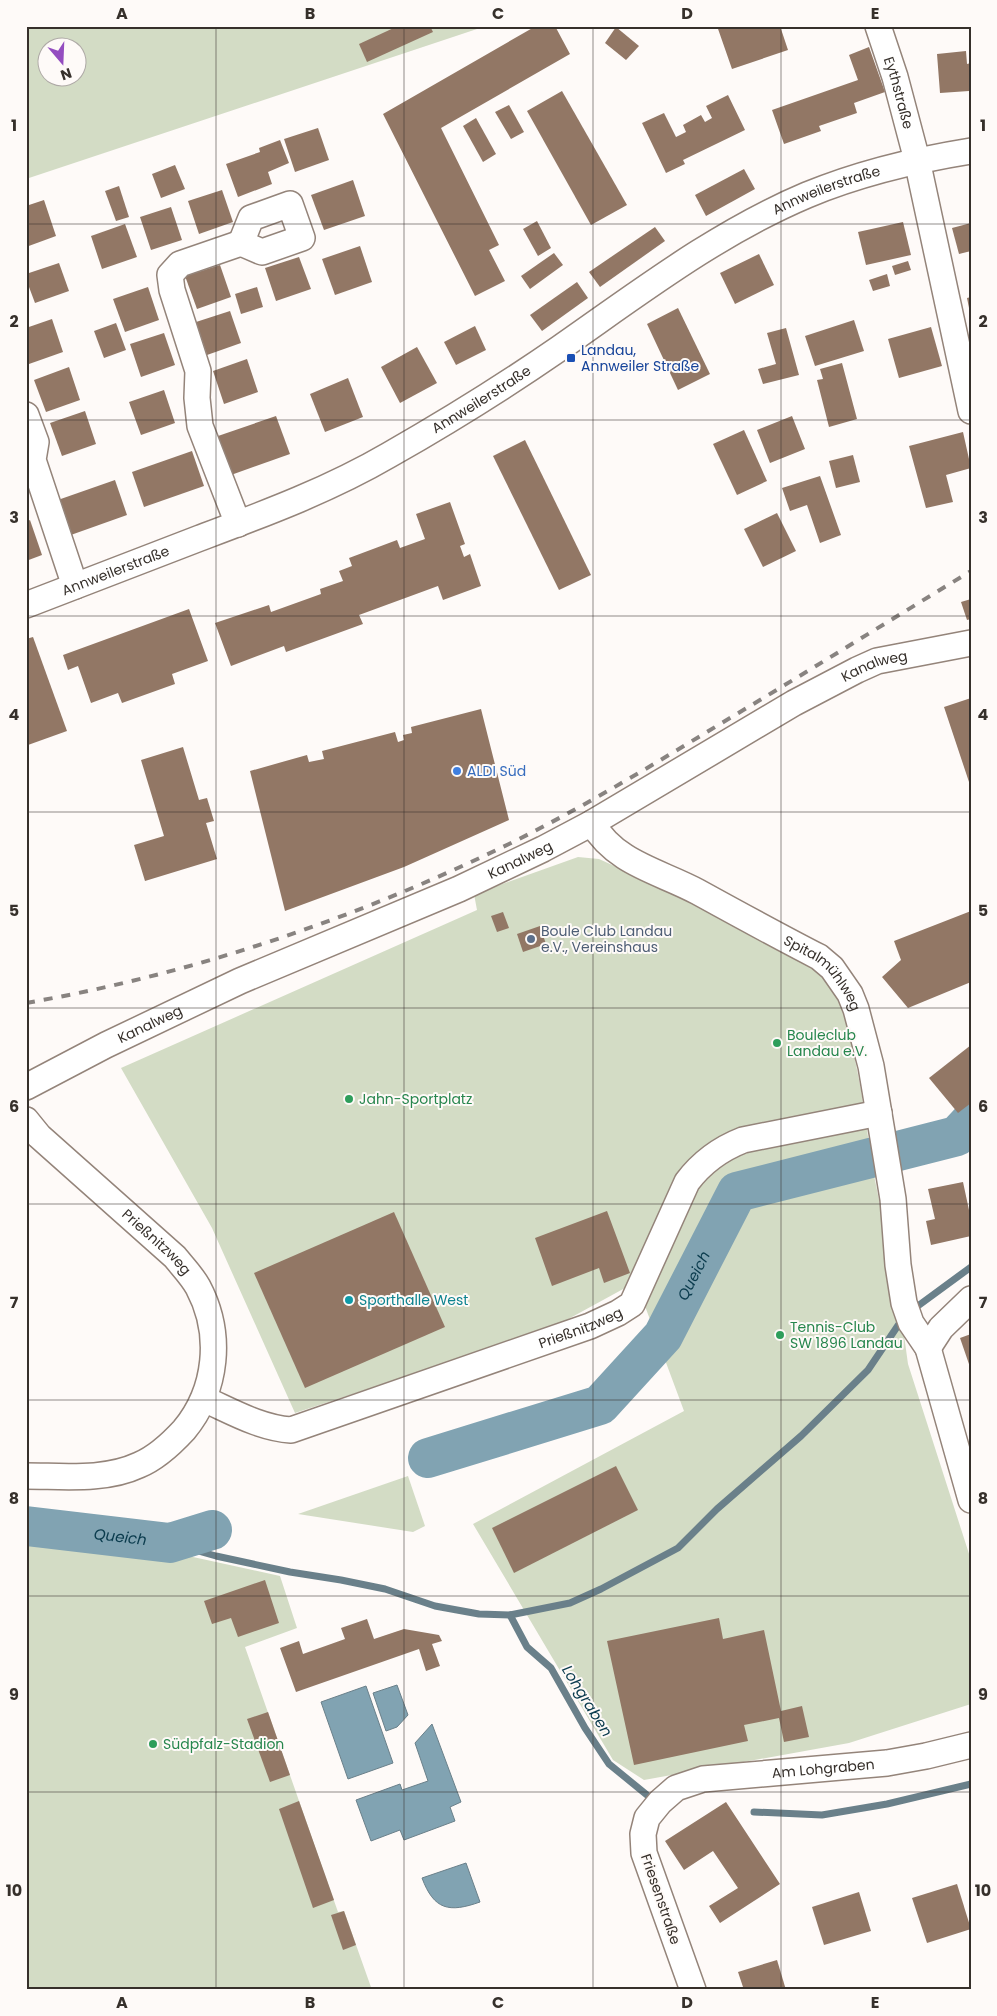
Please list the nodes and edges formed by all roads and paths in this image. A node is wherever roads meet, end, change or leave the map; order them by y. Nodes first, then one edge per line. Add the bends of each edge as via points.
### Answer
1 (885, 28) edge
2 (971, 151) edge
3 (917, 160) junction
4 (241, 243) dead end
5 (971, 411) edge
6 (26, 415) edge
7 (238, 524) junction
8 (75, 586) junction
9 (26, 605) edge
10 (971, 643) edge
11 (592, 823) junction
12 (26, 1087) edge
13 (26, 1120) edge
14 (880, 1122) junction
15 (971, 1300) edge
16 (928, 1348) junction
17 (204, 1399) junction
18 (26, 1476) edge
19 (971, 1500) edge
20 (971, 1745) edge
21 (676, 1788) joint
22 (693, 1990) edge

1 - 3 street, Eythstraße
2 - 3 street, Annweilerstraße
3 - 5 street
3 - 7 street, Annweilerstraße via 815,192 734,231 685,260 530,368 391,454 330,486
4 - 7 street via 180,264 170,274 198,372 200,426
6 - 8 street via 36,442 33,460
7 - 8 street, Annweilerstraße
8 - 9 street, Annweilerstraße
10 - 11 street, Kanalweg via 877,661 857,670 794,703
11 - 12 street, Kanalweg via 459,889 150,1022
11 - 14 street, Spitalmühlweg via 606,843 625,858 695,890 832,968 856,1009 871,1066
13 - 17 street, Prießnitzweg via 39,1136 175,1257 198,1287 213,1330 213,1369
14 - 16 street, Spitalmühlweg via 893,1199 900,1285 906,1312
14 - 17 street, Prießnitzweg via 743,1140 711,1157 687,1182 632,1304 590,1326 291,1430 262,1424
15 - 16 street via 941,1328
16 - 19 street, Spitalmühlweg
17 - 18 street, Prießnitzweg via 179,1435 140,1465 95,1476
20 - 21 street, Am Lohgraben via 887,1763 703,1779
21 - 22 street, Friesenstraße via 647,1818 643,1834 644,1853

